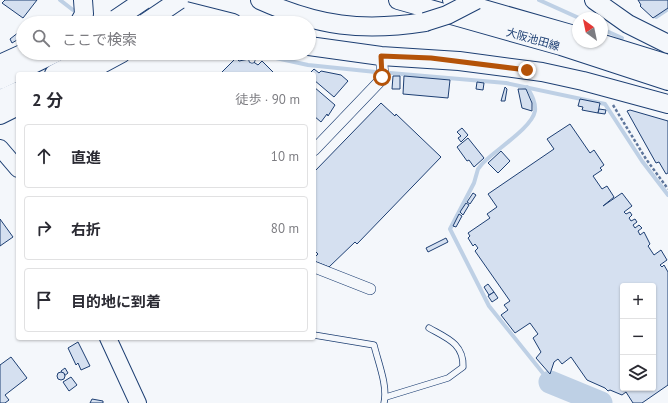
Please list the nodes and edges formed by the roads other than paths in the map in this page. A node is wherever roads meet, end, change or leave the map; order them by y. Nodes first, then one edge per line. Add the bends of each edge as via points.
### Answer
1 (82, 0) edge
2 (136, 0) edge
3 (143, 0) edge
4 (179, 0) edge
5 (260, 0) edge
6 (398, 0) edge
7 (452, 0) edge
8 (476, 0) edge
9 (594, 0) edge
10 (83, 16) edge
11 (118, 16) edge
12 (120, 16) edge
13 (155, 16) edge
14 (206, 16) edge
15 (300, 16) edge
16 (316, 21) edge
17 (572, 34) edge
18 (316, 39) edge
19 (668, 44) edge
20 (608, 45) edge
21 (316, 47) edge
22 (381, 56) junction
23 (16, 57) edge
24 (41, 60) edge
25 (81, 60) edge
26 (109, 60) edge
27 (0, 64) edge
28 (668, 64) edge
29 (16, 72) edge
30 (17, 72) edge
31 (58, 72) edge
32 (87, 72) edge
33 (0, 80) edge
34 (668, 81) edge
35 (16, 92) edge
36 (668, 94) edge
37 (0, 98) edge
38 (668, 104) edge
39 (16, 107) edge
40 (0, 115) edge
41 (0, 148) edge
42 (316, 148) edge
43 (16, 167) edge
44 (316, 268) edge
45 (370, 289) dead end
46 (429, 328) dead end
47 (316, 335) edge
48 (109, 340) edge
49 (385, 400) edge
50 (134, 401) edge

1 - 10 main road
2 - 11 main road, bridge
3 - 12 main road, bridge
3 - 14 main road
4 - 13 main road, bridge
5 - 15 main road, bridge
6 - 34 main road, 大阪池田線 via 561,46
7 - 17 main road, 大阪池田線
8 - 16 main road, bridge via 447,15 425,22 373,27 337,26
9 - 19 main road via 628,24
18 - 36 main road via 544,64 614,78
20 - 28 main road
21 - 22 main road
22 - 38 main road via 459,61 542,72
22 - 42 street via 380,81
23 - 27 main road
24 - 30 main road
25 - 31 main road
26 - 32 main road
29 - 33 main road
35 - 37 main road
39 - 40 main road
41 - 43 street
44 - 45 street
46 - 49 lane via 454,342 463,358 463,367 448,378
47 - 49 lane via 374,345
48 - 50 street

